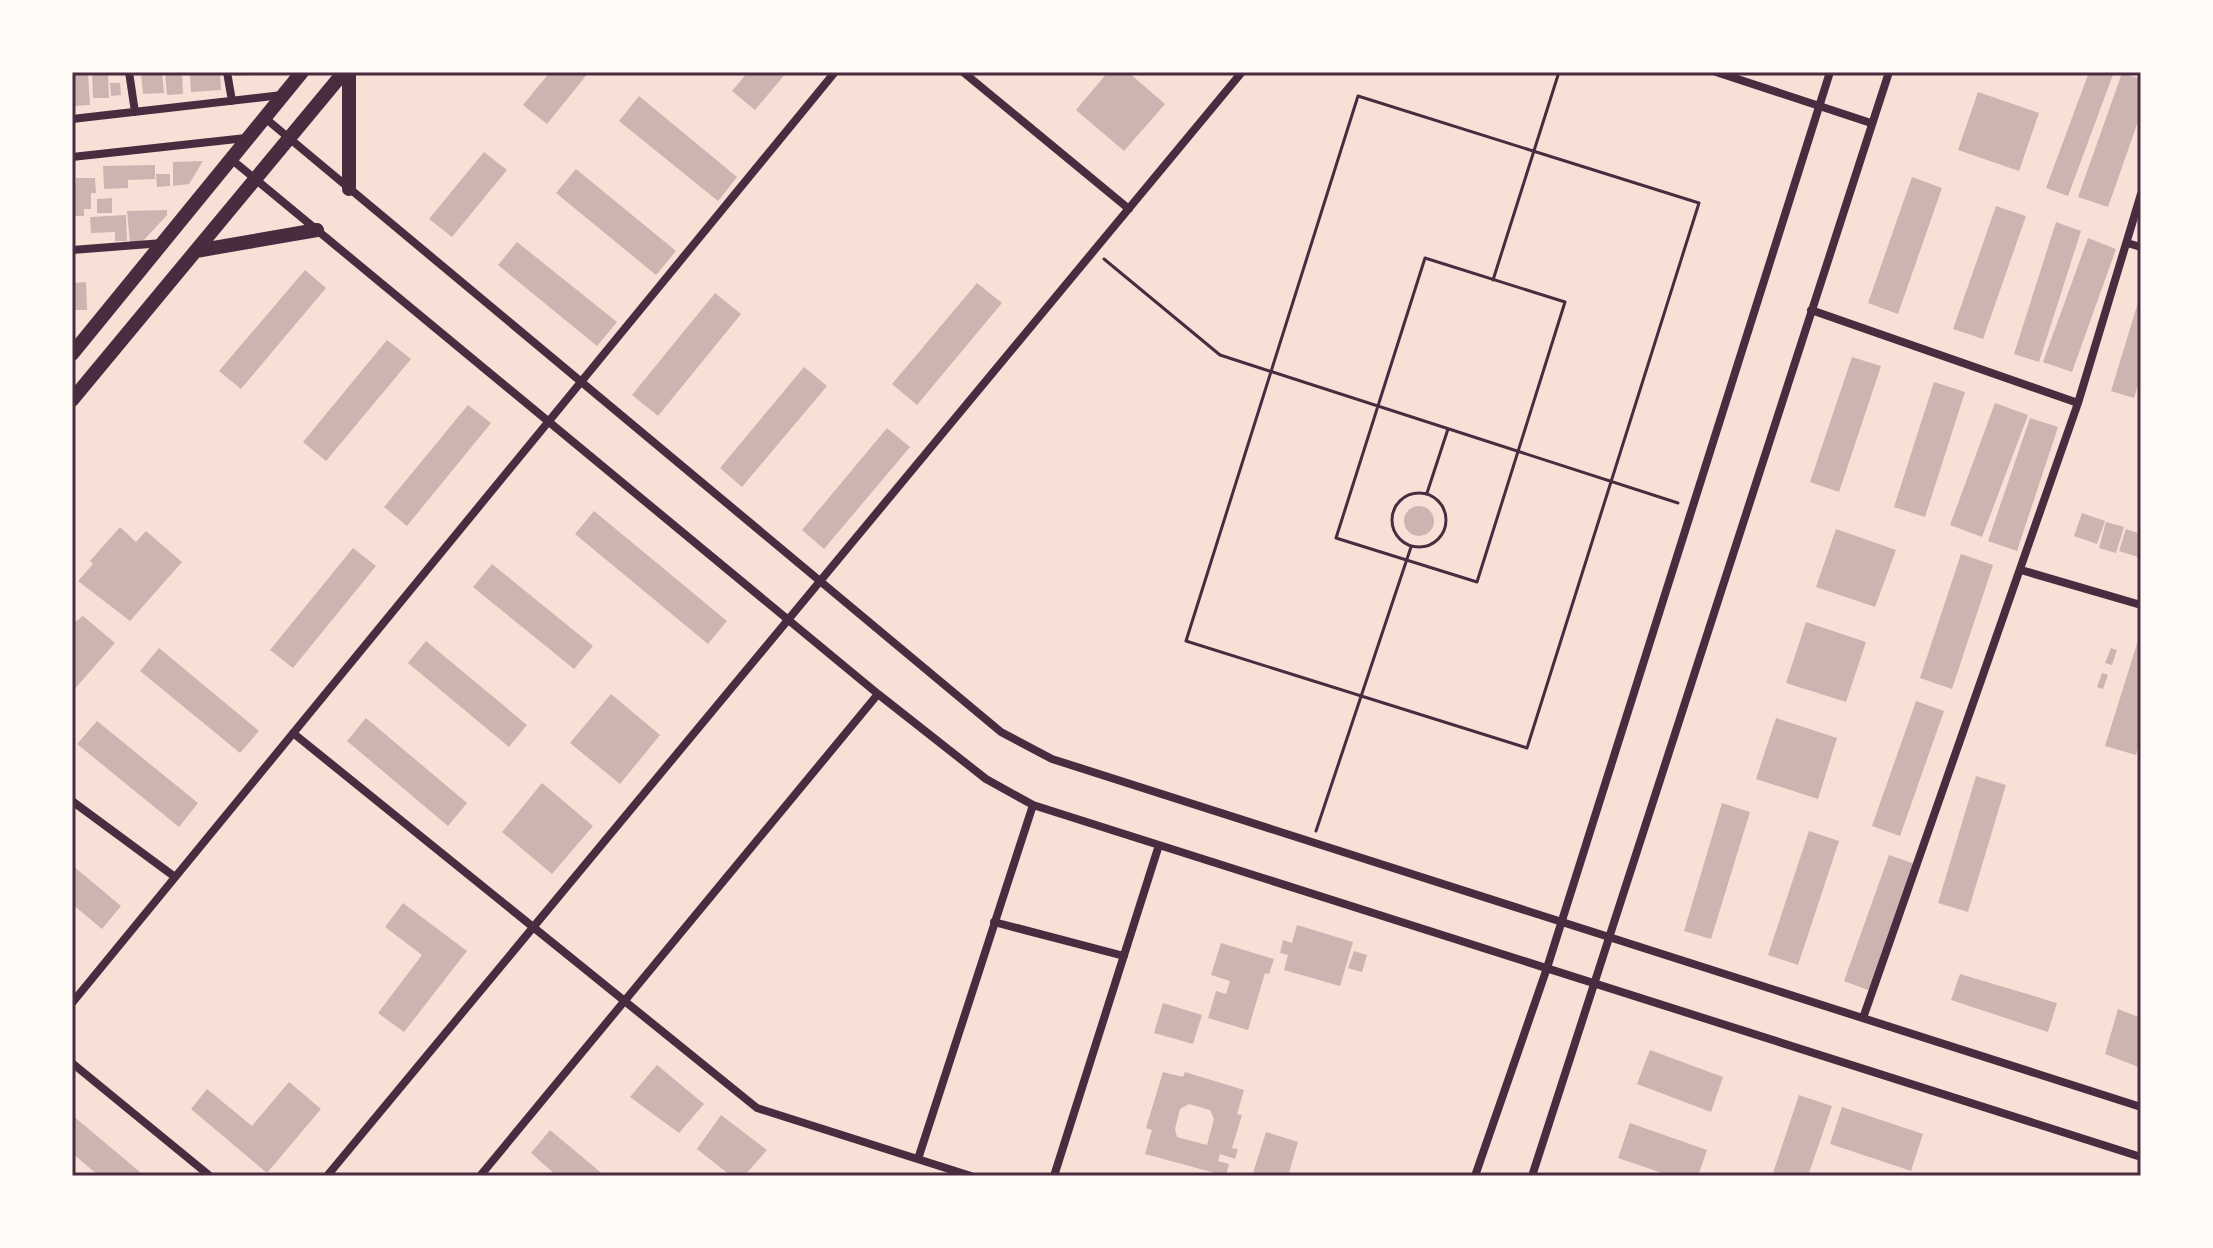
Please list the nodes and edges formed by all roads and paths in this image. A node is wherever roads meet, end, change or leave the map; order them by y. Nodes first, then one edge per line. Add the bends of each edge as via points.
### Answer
1 (129, 72) edge
2 (227, 72) edge
3 (346, 72) edge
4 (835, 72) edge
5 (963, 72) edge
6 (1242, 72) edge
7 (1559, 72) edge
8 (1716, 72) edge
9 (1830, 72) edge
10 (1889, 72) edge
11 (296, 76) edge
12 (283, 95) junction
13 (232, 101) junction
14 (1818, 104) junction
15 (135, 112) junction
16 (265, 118) junction
17 (72, 119) edge
18 (1871, 123) junction
19 (248, 138) junction
20 (289, 139) junction
21 (1534, 151) junction
22 (72, 157) edge
23 (231, 159) junction
24 (256, 179) junction
25 (349, 189) junction
26 (2141, 194) edge
27 (1129, 209) junction
28 (317, 230) junction
29 (163, 243) junction
30 (2127, 243) junction
31 (2141, 247) edge
32 (72, 250) edge
33 (196, 251) junction
34 (1095, 251) junction
35 (1493, 280) junction
36 (1811, 310) junction
37 (72, 354) edge
38 (1271, 372) junction
39 (581, 382) junction
40 (72, 400) edge
41 (2078, 403) junction
42 (1378, 406) junction
43 (548, 421) junction
44 (1448, 429) junction
45 (1518, 451) junction
46 (1611, 482) junction
47 (1427, 493) junction
48 (1691, 507) junction
49 (1411, 547) junction
50 (1406, 560) junction
51 (2021, 570) junction
52 (817, 580) junction
53 (2141, 605) edge
54 (786, 618) junction
55 (878, 694) junction
56 (1361, 696) junction
57 (293, 733) junction
58 (72, 801) edge
59 (1033, 805) junction
60 (1312, 842) junction
61 (1159, 845) junction
62 (175, 877) junction
63 (1561, 921) junction
64 (994, 922) junction
65 (533, 927) junction
66 (1611, 937) junction
67 (1124, 956) junction
68 (1547, 968) junction
69 (1596, 983) junction
70 (625, 1001) junction
71 (72, 1003) edge
72 (1863, 1018) junction
73 (72, 1063) edge
74 (2141, 1107) edge
75 (2141, 1157) edge
76 (918, 1159) junction
77 (956, 1174) edge
78 (210, 1176) edge
79 (327, 1176) edge
80 (480, 1176) edge
81 (971, 1176) edge
82 (1054, 1176) edge
83 (1475, 1176) edge
84 (1532, 1176) edge

1 - 15 street
2 - 13 street
3 - 20 main road
3 - 25 main road
4 - 39 street
5 - 27 street
6 - 27 street
7 - 21 path
8 - 14 street
9 - 14 street
10 - 18 street
11 - 12 main road
12 - 13 street
12 - 16 main road
13 - 15 street
14 - 18 street
14 - 48 street
15 - 17 street
16 - 19 main road
16 - 20 street
18 - 36 street
19 - 22 street
19 - 23 main road
20 - 24 main road
20 - 25 street
21 - 35 path
21 - 38 path via 1358,96
21 - 46 path via 1699,203
23 - 24 street
23 - 29 main road
24 - 28 street
24 - 33 main road
25 - 39 street
26 - 30 street
27 - 34 street
28 - 33 main road
28 - 43 street
29 - 32 street
29 - 37 main road
30 - 31 street
30 - 41 street
33 - 40 main road
34 - 38 path via 1220,355
34 - 52 street
35 - 42 path via 1425,258
35 - 45 path via 1565,302
36 - 41 street
36 - 66 street
38 - 42 path
38 - 56 path via 1186,641
39 - 43 street
39 - 52 street
41 - 51 street
42 - 44 path
42 - 50 path via 1336,538
43 - 54 street
43 - 57 street
44 - 45 path
44 - 47 path
45 - 46 path
45 - 50 path via 1477,582
46 - 48 path
46 - 56 path via 1527,748
47 - 49 path via 1444,507 1446,528 1432,544
47 - 49 path via 1406,495 1392,512 1394,533
48 - 63 street
49 - 50 path
50 - 56 path
51 - 53 street
51 - 72 street
52 - 54 street
52 - 60 street via 1001,732 1039,752
54 - 55 street
54 - 65 street
55 - 59 street via 986,779
55 - 70 street
56 - 60 path
57 - 62 street
57 - 65 street
58 - 62 street
59 - 61 street
59 - 64 street
60 - 63 street
61 - 67 street
61 - 68 street
62 - 71 street
63 - 66 street
63 - 68 street
64 - 67 street
64 - 76 street
65 - 70 street
65 - 79 street
66 - 69 street
66 - 72 street
67 - 82 street
68 - 69 street
68 - 83 street
69 - 75 street
69 - 84 street
70 - 76 street via 757,1108
70 - 80 street
72 - 74 street
73 - 78 street
76 - 77 street
77 - 81 street

